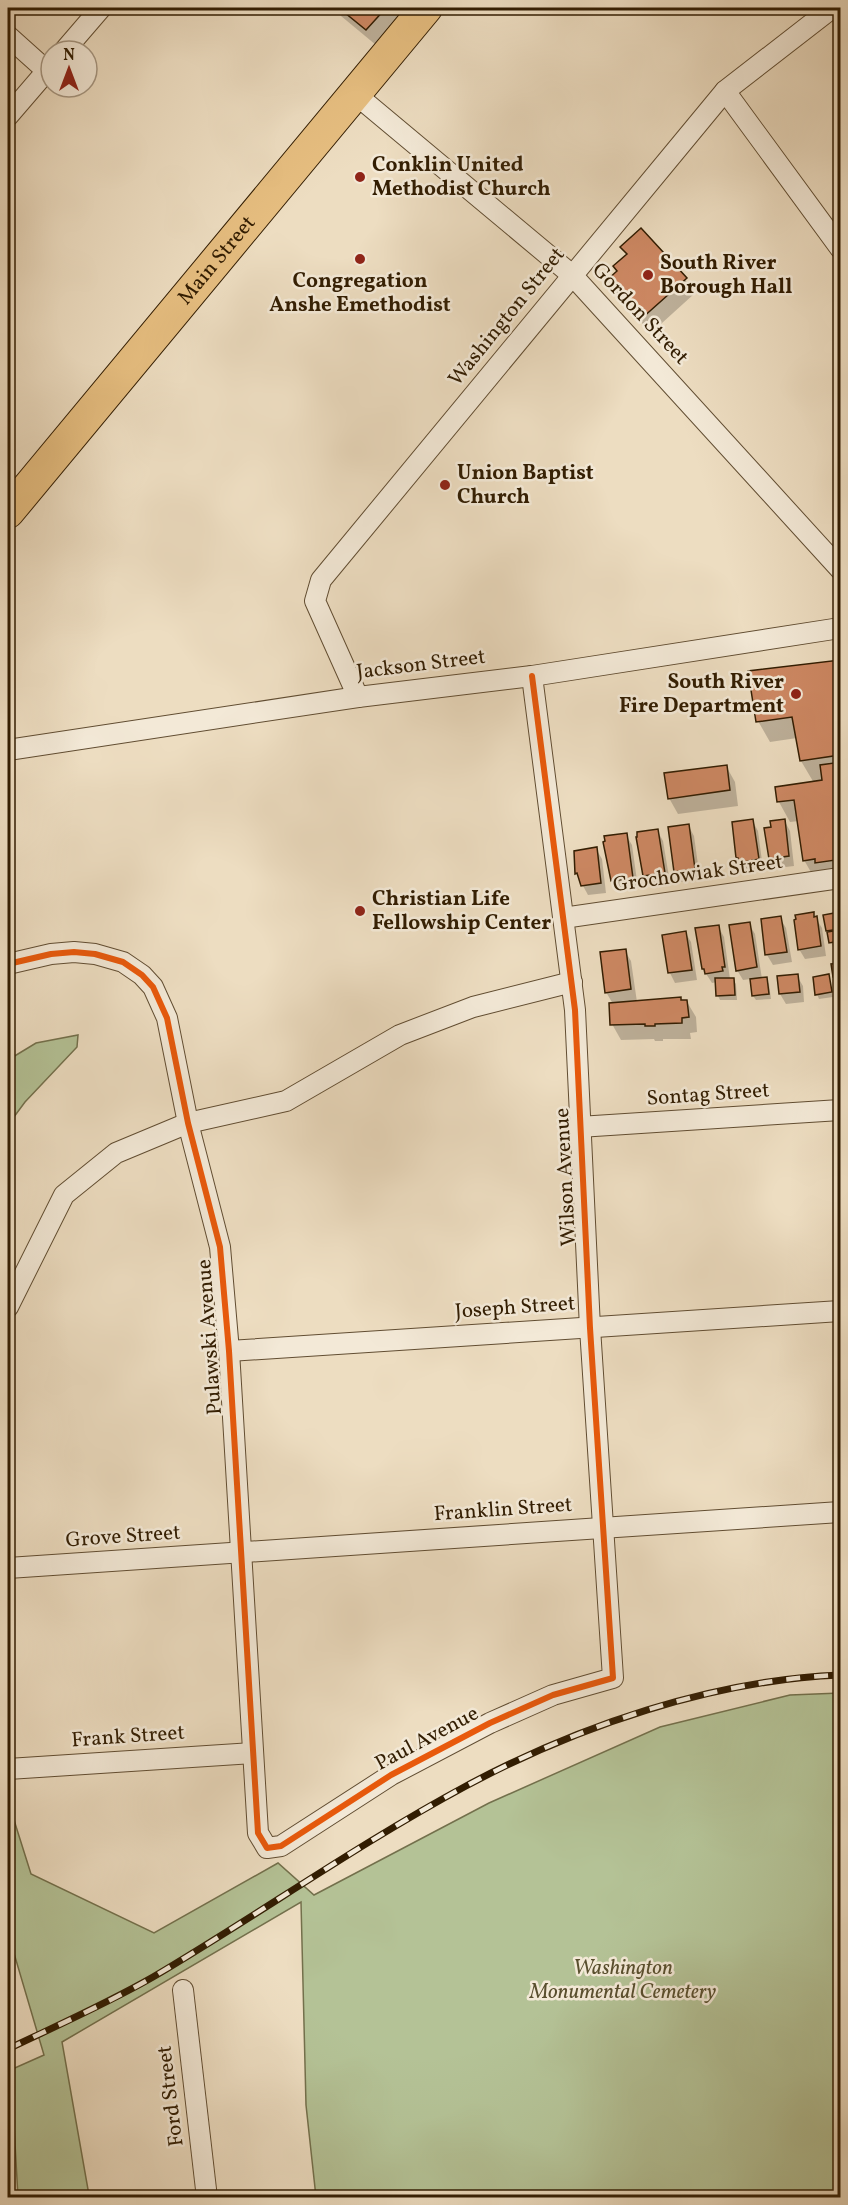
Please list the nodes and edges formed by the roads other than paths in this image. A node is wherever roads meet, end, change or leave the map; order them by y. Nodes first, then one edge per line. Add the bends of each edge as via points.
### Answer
1 (101, 8) edge
2 (426, 8) edge
3 (832, 8) edge
4 (8, 36) edge
5 (74, 39) edge
6 (39, 60) edge
7 (39, 80) edge
8 (725, 91) junction
9 (354, 93) junction
10 (8, 116) edge
11 (840, 248) edge
12 (572, 275) junction
13 (8, 512) edge
14 (840, 569) edge
15 (840, 628) edge
16 (532, 676) junction
17 (358, 697) junction
18 (8, 750) edge
19 (840, 878) edge
20 (563, 918) junction
21 (8, 964) edge
22 (572, 982) junction
23 (840, 1110) edge
24 (188, 1123) junction
25 (579, 1127) junction
26 (8, 1307) edge
27 (840, 1311) edge
28 (590, 1328) junction
29 (229, 1351) junction
30 (840, 1512) edge
31 (602, 1527) junction
32 (242, 1553) junction
33 (8, 1568) edge
34 (612, 1678) joint
35 (253, 1753) junction
36 (8, 1769) edge
37 (267, 1848) joint
38 (183, 1990) dead end
39 (207, 2198) edge

1 - 5 street
2 - 9 main road, Main Street
3 - 8 street, Washington Street
4 - 6 street
7 - 10 street
8 - 11 street
8 - 12 street, Washington Street
9 - 12 street, Gordon Street
9 - 13 main road, Main Street
12 - 14 street, Gordon Street
12 - 17 street, Washington Street via 321,580 315,601
15 - 16 street, Jackson Street
16 - 17 street, Jackson Street
16 - 20 street, Wilson Avenue
17 - 18 street, Jackson Street
19 - 20 street, Grochowiak Street
20 - 22 street, Wilson Avenue
21 - 24 street, Pulawski Avenue via 74,952 123,962 142,975 153,987 167,1018
22 - 24 street via 472,1007 400,1035 286,1101
22 - 25 street, Wilson Avenue
23 - 25 street, Sontag Street
24 - 26 street via 116,1153 64,1195
24 - 29 street, Pulawski Avenue via 220,1247
25 - 28 street, Wilson Avenue
27 - 28 street, Joseph Street
28 - 29 street, Joseph Street
28 - 31 street, Wilson Avenue
29 - 32 street, Pulawski Avenue
30 - 31 street, Franklin Street
31 - 32 street, Franklin Street
31 - 34 street, Wilson Avenue
32 - 33 street, Grove Street
32 - 35 street, Pulawski Avenue
34 - 37 street, Paul Avenue via 553,1695 490,1723 391,1775 281,1846
35 - 36 street, Frank Street
35 - 37 street, Pulawski Avenue via 258,1833
38 - 39 street, Ford Street

